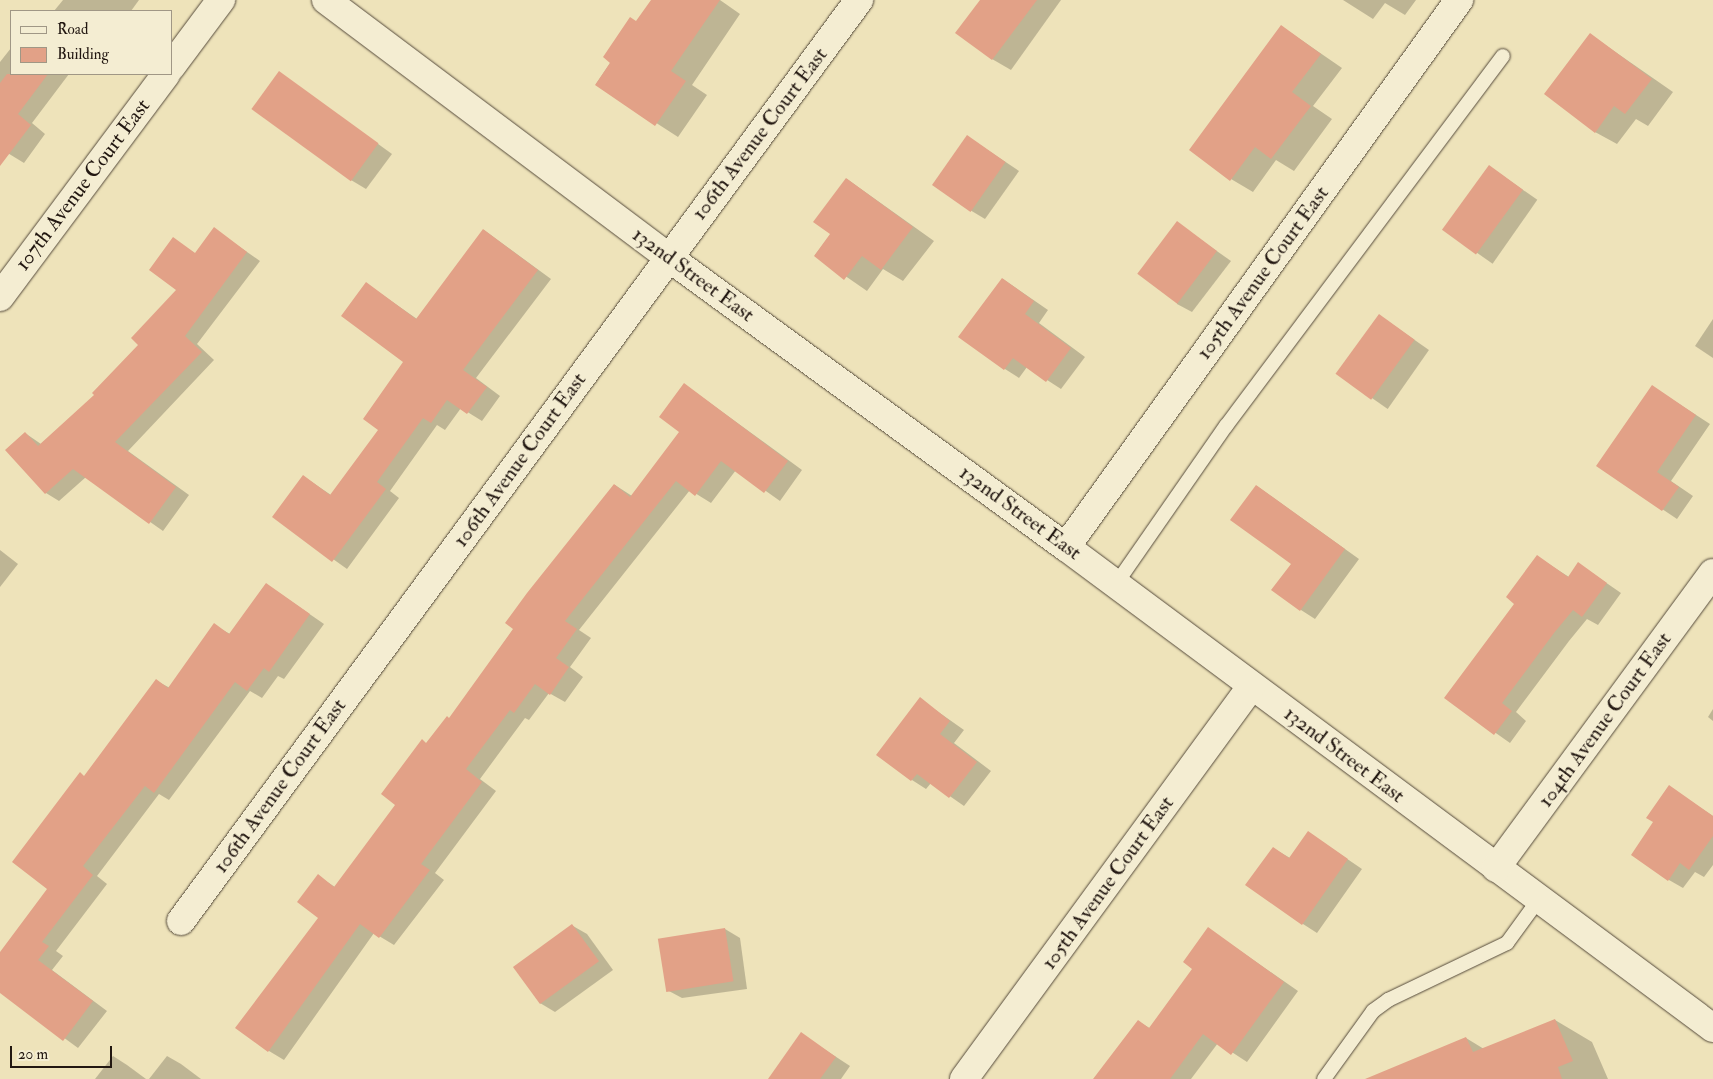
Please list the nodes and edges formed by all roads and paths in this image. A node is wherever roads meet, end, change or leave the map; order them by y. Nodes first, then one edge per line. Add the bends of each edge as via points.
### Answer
1 (221, 0) edge
2 (326, 0) edge
3 (859, 0) edge
4 (1459, 0) edge
5 (1503, 56) dead end
6 (172, 66) edge
7 (165, 75) edge
8 (668, 257) junction
9 (0, 297) edge
10 (1066, 547) junction
11 (1713, 573) edge
12 (1116, 584) junction
13 (1251, 687) junction
14 (1496, 868) junction
15 (1539, 900) junction
16 (181, 920) dead end
17 (1713, 1028) edge
18 (964, 1079) edge
19 (1324, 1079) edge

1 - 6 street
2 - 8 street, 132nd Street East
3 - 8 street, 106th Avenue Court East
4 - 10 street, 105th Avenue Court East
5 - 12 lane via 1226,426
7 - 9 street, 107th Avenue Court East
8 - 10 street, 132nd Street East
8 - 16 street, 106th Avenue Court East
10 - 12 street, 132nd Street East
11 - 14 street, 104th Avenue Court East
12 - 13 street, 132nd Street East
13 - 14 street, 132nd Street East
13 - 18 street, 105th Avenue Court East
14 - 15 street, 132nd Street East
15 - 17 street, 132nd Street East
15 - 19 lane via 1507,943 1388,1000 1373,1011

